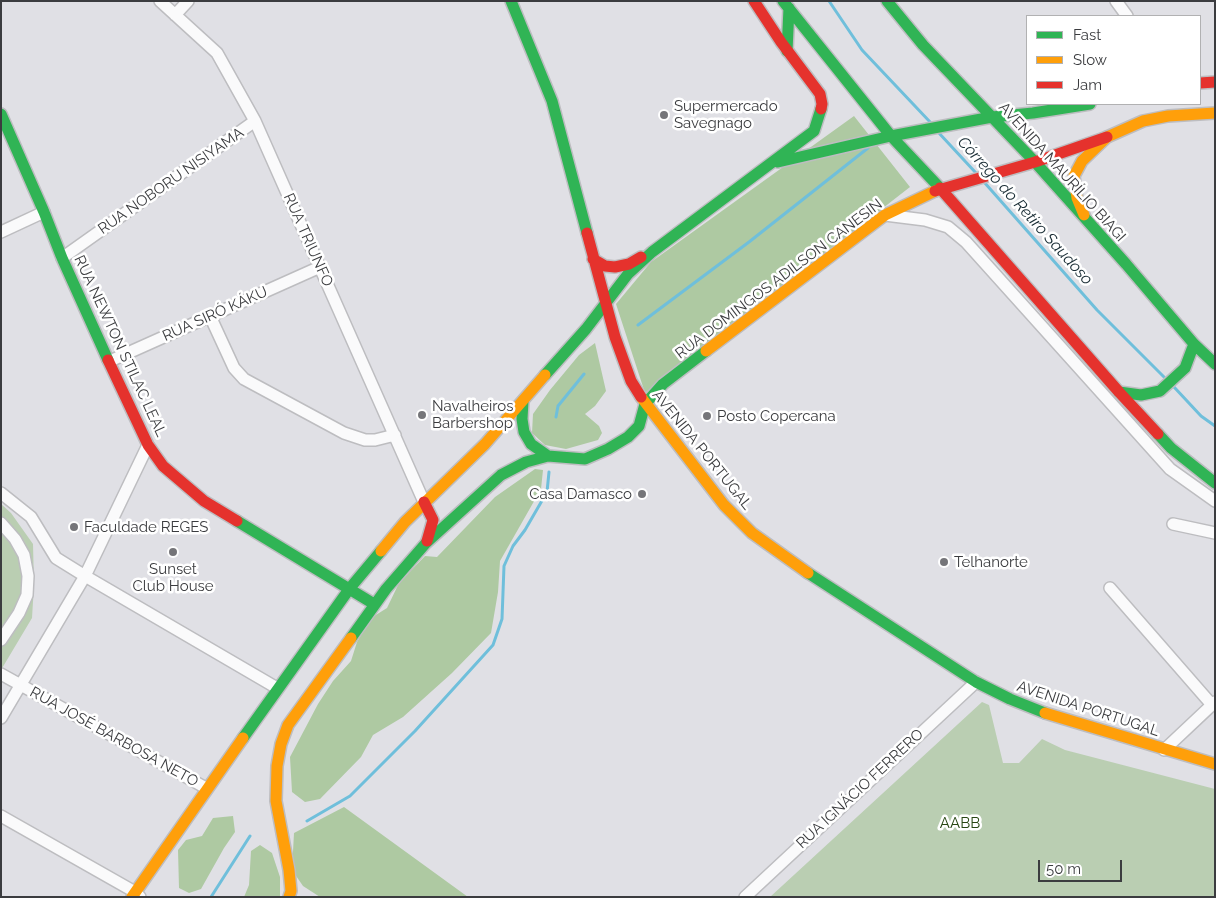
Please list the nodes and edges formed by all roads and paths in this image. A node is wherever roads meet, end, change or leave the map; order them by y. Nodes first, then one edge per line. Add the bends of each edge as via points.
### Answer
1 (160, 1) edge
2 (188, 1) edge
3 (511, 1) edge
4 (754, 1) edge
5 (887, 1) edge
6 (1116, 1) edge
7 (788, 4) edge
8 (174, 15) junction
9 (1126, 15) edge
10 (787, 51) junction
11 (1215, 82) edge
12 (1201, 84) edge
13 (1084, 105) edge
14 (1197, 105) edge
15 (1209, 113) edge
16 (1, 114) edge
17 (992, 117) junction
18 (255, 121) junction
19 (1215, 125) edge
20 (891, 136) junction
21 (1107, 137) junction
22 (1035, 162) junction
23 (771, 163) junction
24 (940, 188) junction
25 (44, 212) junction
26 (885, 215) junction
27 (1086, 219) junction
28 (1, 232) edge
29 (963, 239) junction
30 (652, 252) junction
31 (62, 258) junction
32 (593, 259) junction
33 (320, 267) junction
34 (1012, 293) junction
35 (1040, 303) junction
36 (605, 304) junction
37 (210, 316) junction
38 (1194, 344) junction
39 (110, 361) junction
40 (1215, 364) edge
41 (1119, 392) junction
42 (523, 401) junction
43 (645, 404) junction
44 (395, 435) junction
45 (148, 445) junction
46 (548, 456) junction
47 (1215, 483) edge
48 (1, 493) edge
49 (1215, 501) edge
50 (424, 502) junction
51 (1, 522) edge
52 (1173, 524) dead end
53 (1215, 533) edge
54 (426, 543) junction
55 (85, 576) junction
56 (350, 588) junction
57 (1110, 588) dead end
58 (374, 604) junction
59 (1, 640) edge
60 (1, 674) edge
61 (976, 682) junction
62 (22, 686) junction
63 (276, 688) junction
64 (1213, 704) edge
65 (1, 718) edge
66 (1164, 750) junction
67 (1215, 764) edge
68 (206, 788) junction
69 (1, 816) edge
70 (136, 895) edge
71 (293, 895) edge
72 (745, 897) edge

1 - 8 street, RUA TRIUNFO
2 - 8 street
3 - 32 main road, AVENIDA PORTUGAL via 552,100
4 - 10 main road
5 - 17 main road, AVENIDA MAURÍLIO BIAGI via 923,45
6 - 9 street
7 - 10 main road
7 - 20 main road
8 - 18 street, RUA TRIUNFO via 217,53
10 - 23 main road via 820,94 822,104 814,131
11 - 12 main road
13 - 17 main road
14 - 15 main road
15 - 19 main road
15 - 21 main road via 1143,121
16 - 25 main road, RUA NEWTON STILAC LEAL
17 - 20 main road
17 - 22 main road, AVENIDA MAURÍLIO BIAGI
18 - 31 street, RUA NOBORU NISIYAMA
18 - 33 street, RUA TRIUNFO
20 - 23 main road
20 - 24 main road
21 - 22 main road, RUA DOMINGOS ADILSON CANESIN
21 - 27 main road via 1082,160 1074,176 1077,198
22 - 24 main road, RUA DOMINGOS ADILSON CANESIN
22 - 27 main road, AVENIDA MAURÍLIO BIAGI
23 - 30 main road
24 - 26 main road, RUA DOMINGOS ADILSON CANESIN
24 - 29 street
24 - 35 main road
25 - 28 street
25 - 31 main road, RUA NEWTON STILAC LEAL
26 - 29 street via 925,220 948,227
26 - 43 main road, RUA DOMINGOS ADILSON CANESIN via 663,384
27 - 38 main road, AVENIDA MAURÍLIO BIAGI
29 - 34 street
30 - 32 main road via 629,264 614,267
30 - 36 main road via 628,274
31 - 39 main road, RUA NEWTON STILAC LEAL
32 - 36 main road, AVENIDA PORTUGAL
33 - 37 street, RUA SIRÓ KÁKU
33 - 44 street, RUA TRIUNFO
34 - 35 main road
34 - 49 street via 1170,469
35 - 41 main road
36 - 42 main road
36 - 43 main road, AVENIDA PORTUGAL via 631,381
37 - 39 street, RUA SIRÓ KÁKU
37 - 44 street via 234,368 244,379 365,440
38 - 40 main road, AVENIDA MAURÍLIO BIAGI
38 - 41 main road via 1184,368 1160,391 1141,395
39 - 45 main road, RUA NEWTON STILAC LEAL
41 - 47 main road via 1171,448
42 - 46 main road via 524,432 531,444
42 - 50 main road via 485,444
43 - 46 main road via 640,426 608,449 585,459
43 - 61 main road, AVENIDA PORTUGAL via 724,505 752,533 824,584
44 - 50 street, RUA TRIUNFO
45 - 55 street
45 - 56 main road, RUA NEWTON STILAC LEAL via 163,466 204,501
46 - 54 main road via 526,462 501,475
48 - 55 street via 31,518 56,558
50 - 54 main road via 433,520 432,532
50 - 56 main road
51 - 59 street via 24,555 28,576 27,595 19,614
52 - 53 street
54 - 58 main road
55 - 62 street
55 - 63 street
56 - 58 main road, RUA NEWTON STILAC LEAL
56 - 63 main road
57 - 64 street
58 - 71 main road via 288,725 281,744 276,766 276,801
60 - 62 street, RUA JOSÉ BARBOSA NETO
61 - 66 main road, AVENIDA PORTUGAL via 1047,714
61 - 72 street, RUA IGNÁCIO FERRERO
62 - 65 street
62 - 68 street, RUA JOSÉ BARBOSA NETO
63 - 68 main road
64 - 66 street
66 - 67 main road, AVENIDA PORTUGAL
68 - 70 main road
69 - 70 street

